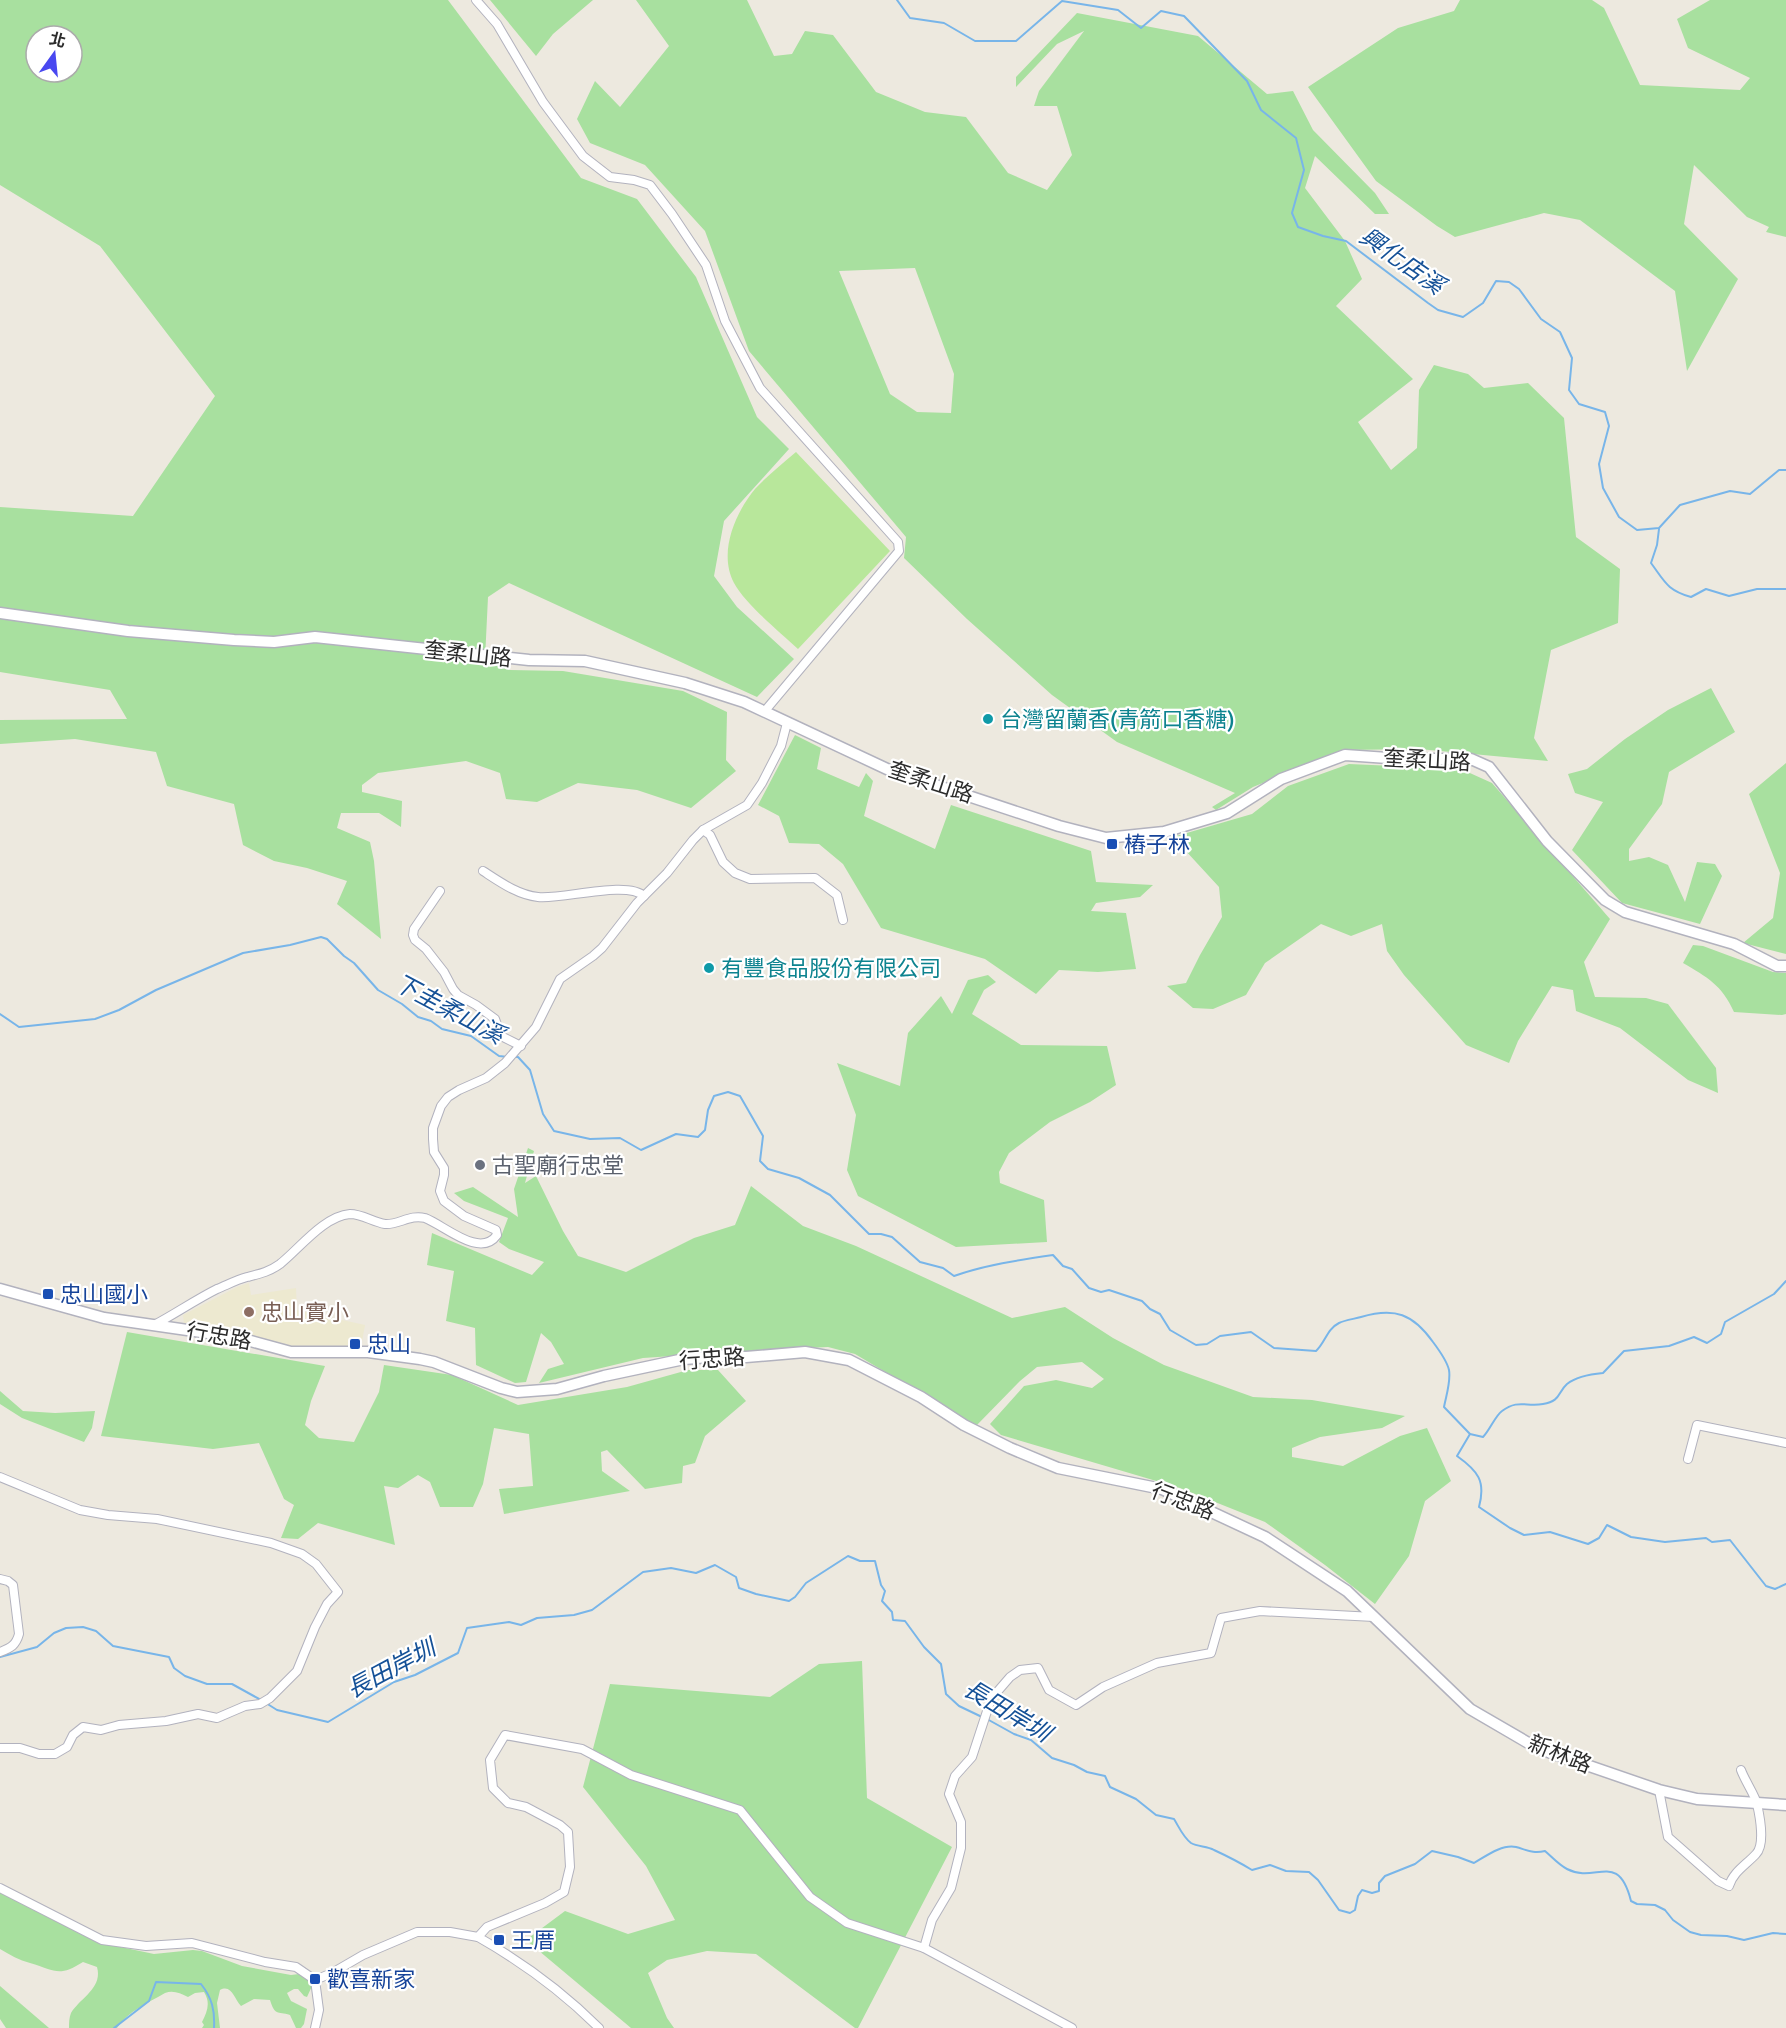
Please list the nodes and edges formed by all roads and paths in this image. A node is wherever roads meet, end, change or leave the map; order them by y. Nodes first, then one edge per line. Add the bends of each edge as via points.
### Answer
1 (476, 0) edge
2 (0, 613) edge
3 (764, 712) junction
4 (787, 723) junction
5 (703, 830) junction
6 (483, 871) dead end
7 (440, 891) dead end
8 (644, 896) junction
9 (843, 920) dead end
10 (1786, 966) edge
11 (518, 1049) junction
12 (0, 1288) edge
13 (154, 1325) junction
14 (1786, 1443) edge
15 (1688, 1459) dead end
16 (0, 1477) edge
17 (0, 1579) edge
18 (1374, 1617) junction
19 (0, 1652) edge
20 (0, 1749) edge
21 (1741, 1770) dead end
22 (1659, 1790) junction
23 (1757, 1803) junction
24 (1786, 1805) edge
25 (0, 1888) edge
26 (478, 1937) junction
27 (924, 1948) junction
28 (315, 1980) junction
29 (315, 2028) edge
30 (599, 2028) edge
31 (1072, 2028) edge

1 - 3 street via 497,24 543,102 583,156 610,177 650,184 706,265 725,321 760,388 898,542 899,551
2 - 3 street, 奎柔山路 via 128,631 234,640 274,642 315,637 529,660 585,661 685,683
3 - 4 street, 奎柔山路
4 - 5 street via 781,746 755,795 736,813
4 - 10 street, 奎柔山路 via 887,769 1106,838 1164,832 1227,813 1281,779 1345,755 1471,759 1489,767 1547,841 1605,900 1625,912 1734,944 1777,966
5 - 8 street
5 - 9 street via 710,834 723,862 735,873 750,879 815,878 837,896
6 - 8 street via 513,889 539,897 614,891 635,891
7 - 11 street via 412,935 458,995 495,1019 501,1036
8 - 11 street via 602,948 560,979 536,1027
11 - 13 street via 486,1078 448,1097 433,1128 435,1152 444,1168 440,1191 444,1201 464,1216 496,1230 493,1241 477,1244 425,1218 385,1224 351,1214 342,1216 319,1229 270,1270 212,1292
12 - 13 street, 行忠路 via 104,1318
13 - 18 street, 行忠路 via 236,1337 291,1352 368,1352 420,1359 518,1392 556,1389 684,1359 805,1352 849,1360 921,1397 964,1425 1058,1468 1162,1489 1211,1511 1292,1555 1347,1591
14 - 15 street via 1697,1425
16 - 20 street via 80,1510 157,1519 271,1543 302,1554 316,1564 338,1592 315,1627 297,1671 260,1704 244,1706 217,1718 198,1714 101,1730 83,1727 67,1747 55,1754
17 - 19 street via 13,1586 19,1634 11,1648
18 - 22 street, 新林路 via 1470,1709 1537,1748
18 - 27 street via 1260,1611 1221,1618 1211,1653 1157,1663 1102,1687 1076,1705 1049,1690 1038,1668 1020,1670 1010,1677 991,1699 972,1758 955,1776 949,1794 961,1822 961,1848 951,1888 932,1920
21 - 23 street
22 - 23 street, 新林路 via 1697,1799
22 - 23 street via 1668,1837 1718,1881 1730,1886 1732,1878 1759,1851 1762,1839
23 - 24 street, 新林路
25 - 28 street via 102,1940 146,1946 192,1943 296,1967
26 - 27 street via 487,1927 564,1892 570,1867 568,1832 526,1807 508,1803 493,1788 490,1760 505,1735 582,1749 631,1775 740,1810 810,1897 847,1923
26 - 28 street via 417,1932
26 - 30 street via 555,1988
27 - 31 street
28 - 29 street via 319,2010

